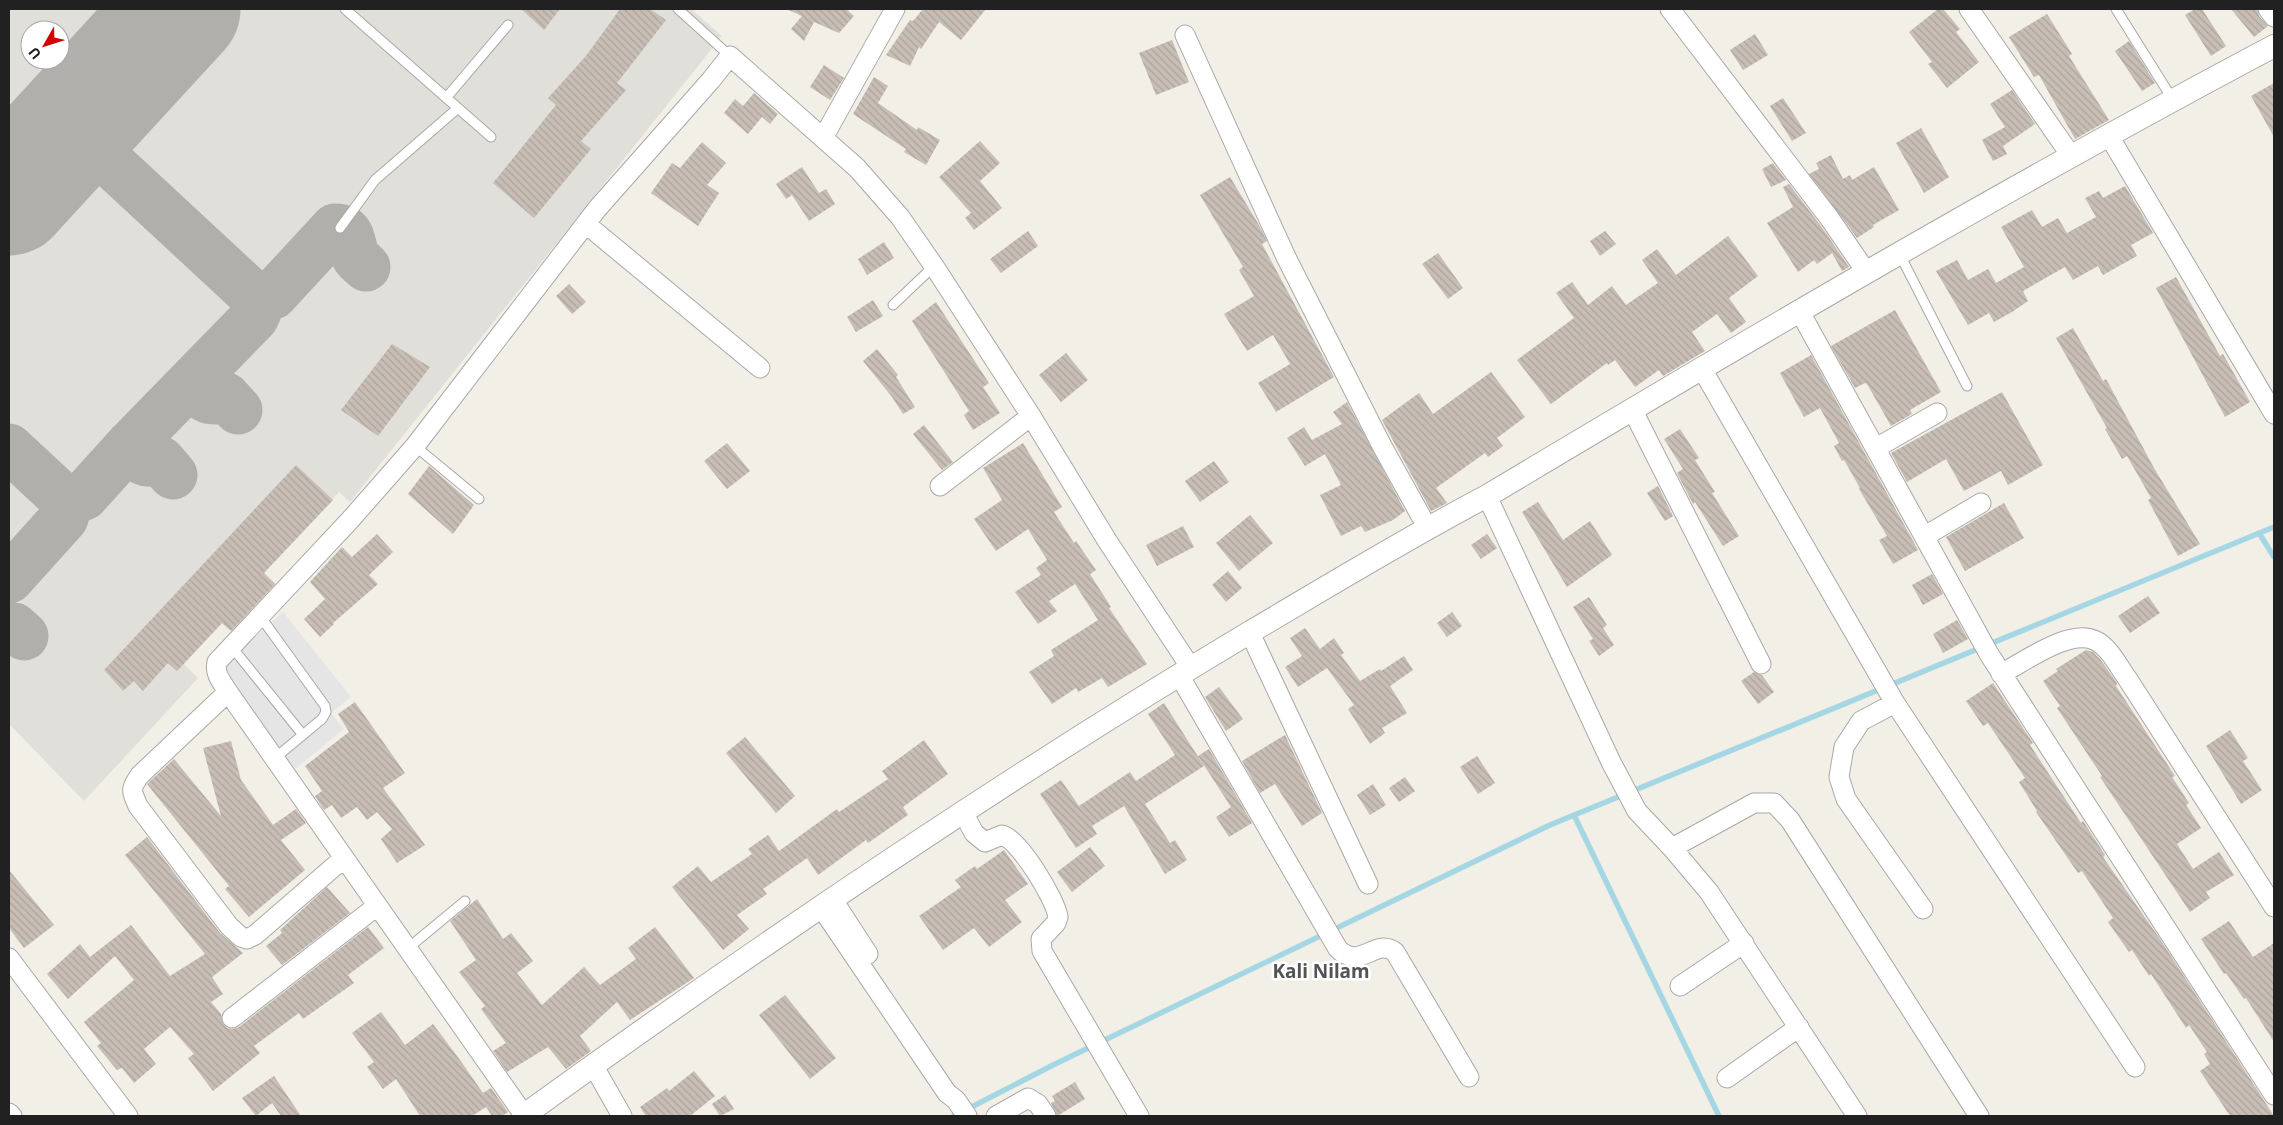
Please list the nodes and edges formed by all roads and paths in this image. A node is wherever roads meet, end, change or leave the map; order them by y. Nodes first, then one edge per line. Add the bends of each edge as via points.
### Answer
1 (345, 9) edge
2 (678, 9) edge
3 (895, 9) edge
4 (1670, 9) edge
5 (1969, 9) edge
6 (2116, 9) edge
7 (2268, 9) edge
8 (2274, 18) edge
9 (508, 25) dead end
10 (1185, 36) dead end
11 (2274, 46) edge
12 (730, 56) junction
13 (446, 98) junction
14 (2173, 100) junction
15 (458, 108) junction
16 (2109, 136) junction
17 (491, 137) dead end
18 (823, 138) junction
19 (2072, 157) junction
20 (586, 224) junction
21 (340, 228) dead end
22 (1900, 255) junction
23 (934, 266) junction
24 (1867, 273) junction
25 (893, 305) dead end
26 (1800, 312) junction
27 (760, 368) dead end
28 (1702, 369) junction
29 (1967, 386) dead end
30 (1632, 409) junction
31 (1937, 413) dead end
32 (2274, 414) edge
33 (1031, 416) junction
34 (414, 446) junction
35 (1876, 448) junction
36 (940, 486) dead end
37 (1487, 496) junction
38 (479, 499) dead end
39 (1981, 503) dead end
40 (1427, 527) junction
41 (1925, 536) junction
42 (260, 616) junction
43 (1250, 633) junction
44 (231, 646) junction
45 (1761, 664) dead end
46 (1185, 671) junction
47 (2001, 674) junction
48 (228, 692) junction
49 (1894, 703) junction
50 (303, 735) junction
51 (275, 758) junction
52 (962, 812) junction
53 (1672, 848) junction
54 (344, 858) junction
55 (1368, 884) dead end
56 (465, 901) dead end
57 (827, 904) junction
58 (377, 906) junction
59 (2274, 907) edge
60 (1923, 909) dead end
61 (1744, 943) junction
62 (407, 949) junction
63 (9, 958) edge
64 (1680, 986) dead end
65 (232, 1018) dead end
66 (1799, 1027) junction
67 (593, 1065) junction
68 (2135, 1067) dead end
69 (1469, 1077) dead end
70 (1727, 1078) dead end
71 (2274, 1095) edge
72 (962, 1108) edge
73 (9, 1113) edge
74 (1854, 1115) edge
75 (12, 1116) edge
76 (128, 1116) edge
77 (524, 1116) edge
78 (622, 1116) edge
79 (996, 1116) edge
80 (1046, 1116) edge
81 (1139, 1116) edge
82 (1979, 1116) edge

1 - 13 lane
2 - 12 lane
3 - 18 street
4 - 24 street via 1830,219
5 - 19 street
6 - 14 lane
7 - 8 street
9 - 13 lane
10 - 40 street via 1286,257
11 - 14 street
12 - 18 street
12 - 20 street
13 - 15 lane
14 - 16 street
15 - 17 lane
15 - 21 lane via 375,180
16 - 19 street
16 - 32 street
18 - 23 street via 880,193
19 - 22 street
20 - 27 street
20 - 34 street
22 - 24 street
22 - 29 lane
23 - 25 lane
23 - 33 street
24 - 26 street
26 - 28 street
26 - 35 street
28 - 30 street
28 - 49 street
30 - 37 street
30 - 45 street
31 - 35 street
33 - 36 street
33 - 46 street
34 - 38 lane
34 - 42 street
35 - 41 street
37 - 40 street
37 - 53 street via 1611,762 1637,811
39 - 41 street
40 - 43 street
41 - 47 street
42 - 44 street
42 - 50 lane via 325,706 322,719
43 - 46 street
43 - 55 street
44 - 48 street via 216,667
44 - 50 lane
46 - 52 street
46 - 69 street via 1338,949 1346,956 1358,957 1382,947 1394,952
47 - 59 street via 2062,641 2083,638 2100,644 2127,678
47 - 71 street
48 - 51 street
48 - 54 street via 140,775 132,786 138,806 229,926 247,939
49 - 60 street via 1861,721 1844,747 1839,777 1846,799
49 - 68 street
50 - 51 lane
51 - 54 street
52 - 57 street
52 - 81 street via 974,833 985,842 1002,836 1013,841 1046,889 1058,918 1041,939 1042,950
53 - 61 street via 1709,892
53 - 82 street via 1754,803 1774,803 1790,820
54 - 58 street
56 - 62 lane
57 - 67 street
57 - 72 street via 905,1022 947,1093
58 - 62 street
58 - 65 street
61 - 64 street
61 - 66 street
62 - 77 street
63 - 76 street
66 - 70 street
66 - 74 street
67 - 77 street
67 - 78 street
73 - 75 street
79 - 80 street via 1028,1098 1038,1104

